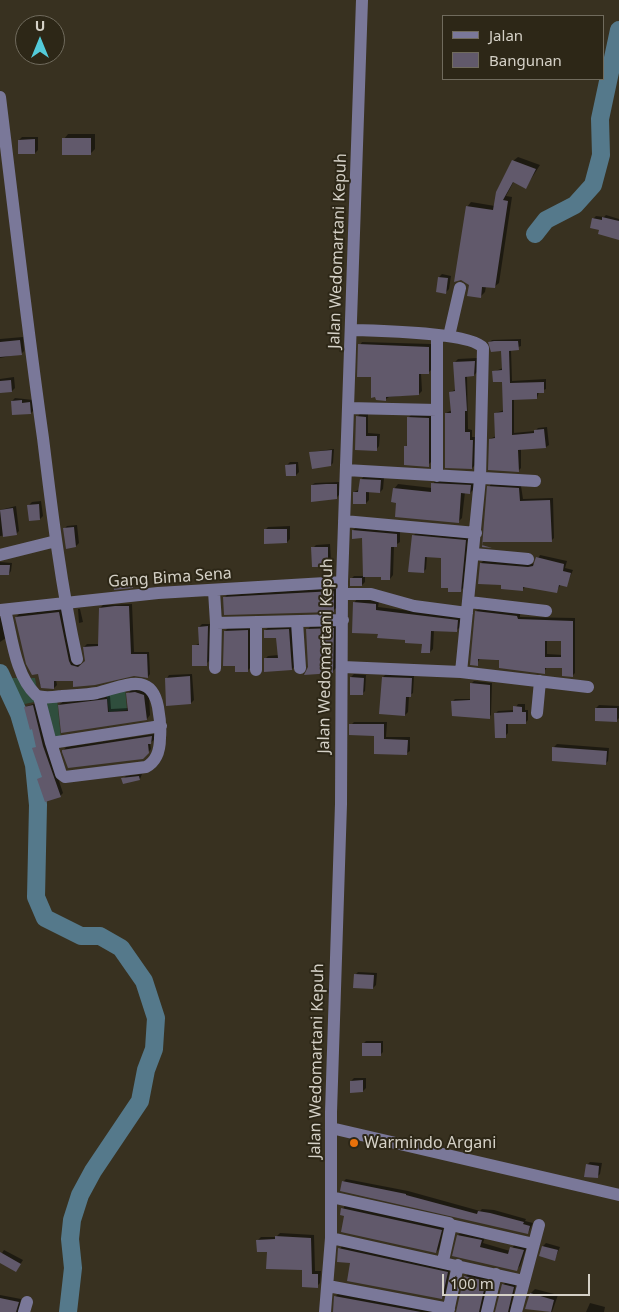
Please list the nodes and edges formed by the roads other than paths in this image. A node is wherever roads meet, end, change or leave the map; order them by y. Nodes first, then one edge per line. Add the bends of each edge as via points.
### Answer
1 (362, 0) edge
2 (0, 97) edge
3 (460, 288) dead end
4 (352, 330) junction
5 (443, 336) junction
6 (348, 408) junction
7 (437, 410) junction
8 (346, 470) junction
9 (437, 476) junction
10 (480, 479) junction
11 (535, 481) dead end
12 (344, 522) junction
13 (476, 533) junction
14 (56, 542) junction
15 (474, 554) junction
16 (0, 555) edge
17 (528, 559) dead end
18 (342, 588) junction
19 (214, 591) junction
20 (65, 603) junction
21 (468, 607) junction
22 (3, 610) edge
23 (546, 611) dead end
24 (343, 620) junction
25 (256, 622) junction
26 (297, 622) junction
27 (216, 623) junction
28 (77, 658) dead end
29 (343, 667) junction
30 (215, 668) dead end
31 (300, 668) dead end
32 (256, 670) dead end
33 (461, 672) junction
34 (540, 681) junction
35 (588, 687) dead end
36 (39, 697) junction
37 (537, 712) dead end
38 (161, 726) junction
39 (52, 743) junction
40 (331, 1128) junction
41 (619, 1195) edge
42 (331, 1197) junction
43 (451, 1225) junction
44 (539, 1226) dead end
45 (331, 1238) junction
46 (534, 1244) junction
47 (443, 1261) junction
48 (458, 1265) junction
49 (496, 1274) junction
50 (524, 1281) junction
51 (328, 1286) junction
52 (448, 1311) edge
53 (519, 1311) edge
54 (325, 1312) edge
55 (487, 1312) edge

1 - 4 street, Jalan Wedomartani Kepuh
2 - 14 street
3 - 5 street
4 - 5 street
4 - 6 street, Jalan Wedomartani Kepuh
5 - 7 street
5 - 10 street via 476,342 483,348
6 - 7 street
6 - 8 street, Jalan Wedomartani Kepuh
7 - 9 street
8 - 9 street
8 - 12 street, Jalan Wedomartani Kepuh
9 - 10 street
10 - 11 street
10 - 13 street
12 - 13 street
12 - 18 street, Jalan Wedomartani Kepuh
13 - 15 street
14 - 16 street
14 - 20 street
15 - 17 street
15 - 21 street
18 - 19 street, Gang Bima Sena
18 - 21 street, Gang Bima Sena via 414,606
18 - 24 street, Jalan Wedomartani Kepuh
19 - 20 street, Gang Bima Sena via 158,593
19 - 27 street
20 - 22 street, Gang Bima Sena
20 - 28 street
21 - 23 street, Gang Bima Sena
21 - 33 street
22 - 36 street via 25,679
24 - 26 street
24 - 29 street, Jalan Wedomartani Kepuh
25 - 26 street
25 - 27 street
25 - 32 street
26 - 31 street
27 - 30 street
29 - 33 street
29 - 40 street, Jalan Wedomartani Kepuh
33 - 34 street
34 - 35 street
34 - 37 street
36 - 38 street via 147,685 156,696
36 - 39 street
38 - 39 street
38 - 39 street via 159,750 150,765 142,768 65,777
40 - 41 street
40 - 42 street, Jalan Wedomartani Kepuh
42 - 43 street
42 - 45 street, Jalan Wedomartani Kepuh
43 - 46 street
43 - 47 street
44 - 46 street
45 - 47 street
45 - 51 street, Jalan Wedomartani Kepuh
46 - 50 street
47 - 48 street
48 - 49 street
48 - 52 street
49 - 50 street
49 - 55 street
50 - 53 street
51 - 52 street
51 - 54 street, Jalan Wedomartani Kepuh

